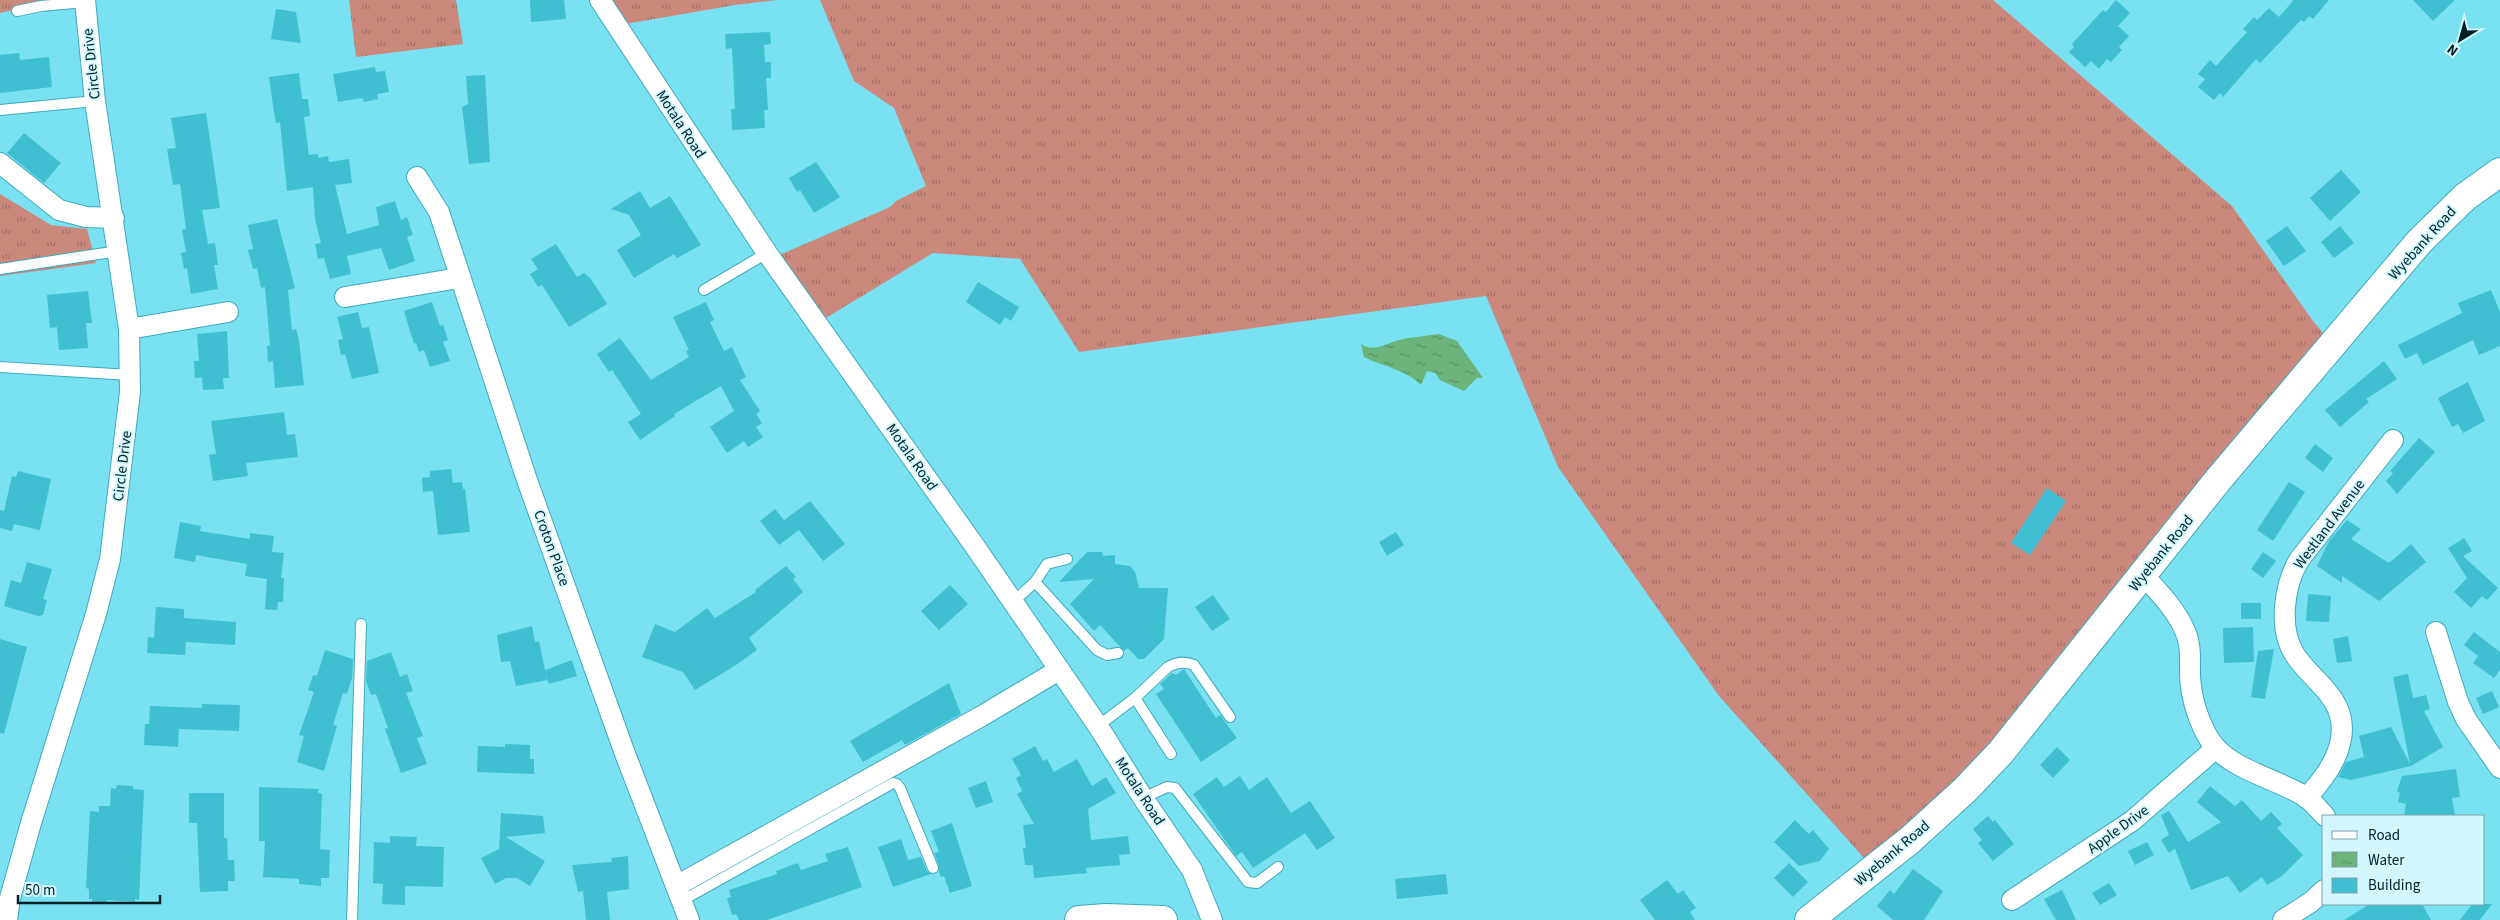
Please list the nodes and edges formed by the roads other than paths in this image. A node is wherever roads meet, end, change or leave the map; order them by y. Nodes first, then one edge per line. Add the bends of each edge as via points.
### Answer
1 (600, 0) edge
2 (85, 1) edge
3 (17, 11) dead end
4 (95, 101) junction
5 (0, 110) edge
6 (0, 163) edge
7 (2500, 172) edge
8 (417, 177) dead end
9 (114, 218) junction
10 (118, 251) junction
11 (768, 253) junction
12 (0, 269) edge
13 (459, 278) junction
14 (704, 290) dead end
15 (346, 298) dead end
16 (228, 312) dead end
17 (129, 328) junction
18 (0, 367) edge
19 (130, 374) junction
20 (2393, 440) dead end
21 (1067, 559) dead end
22 (2143, 575) junction
23 (1035, 582) junction
24 (1013, 602) junction
25 (361, 624) dead end
26 (2436, 632) dead end
27 (1118, 653) dead end
28 (1059, 670) junction
29 (1135, 698) junction
30 (1230, 717) dead end
31 (1098, 726) junction
32 (2216, 748) junction
33 (1171, 754) dead end
34 (2500, 768) edge
35 (1142, 798) junction
36 (2306, 798) junction
37 (2324, 815) edge
38 (1278, 867) dead end
39 (933, 868) dead end
40 (680, 892) junction
41 (2322, 892) edge
42 (2012, 900) dead end
43 (7, 920) edge
44 (352, 920) edge
45 (689, 920) edge
46 (1079, 920) edge
47 (1163, 920) edge
48 (1212, 920) edge
49 (1809, 920) edge
50 (2283, 920) edge

1 - 11 street, Motala Road
2 - 3 lane
2 - 4 street, Circle Drive
4 - 5 lane
4 - 9 street, Circle Drive
6 - 9 street via 59,210 79,216
7 - 22 street, Wyebank Road via 2465,197 2419,242 2218,480
8 - 13 street, Croton Place via 439,212
9 - 10 street, Circle Drive
10 - 12 lane
10 - 17 street, Circle Drive
11 - 14 lane
11 - 24 street, Motala Road
13 - 15 street
13 - 40 street, Croton Place via 621,742
16 - 17 street
17 - 19 street, Circle Drive
18 - 19 lane
19 - 43 street, Circle Drive via 110,559 31,823
20 - 36 street, Westland Avenue via 2299,560 2287,593 2285,615 2290,647 2330,695 2343,721 2335,758 2324,780
21 - 23 lane via 1047,564
22 - 32 street via 2163,596 2188,637 2190,685 2197,714
22 - 49 street, Wyebank Road via 2001,752 1966,789 1910,840
23 - 24 lane
23 - 27 lane via 1096,650 1107,655
24 - 28 street, Motala Road
25 - 44 lane
26 - 34 street via 2458,702
28 - 31 street, Motala Road
28 - 40 street
29 - 30 lane via 1168,667 1188,663 1194,665
29 - 31 lane
29 - 33 lane
31 - 35 street, Motala Road
32 - 36 street via 2239,764
32 - 42 street, Apple Drive via 2132,821
35 - 38 lane via 1167,787 1175,788 1248,882 1257,883
35 - 48 street, Motala Road via 1192,870
36 - 37 street
39 - 40 lane via 900,788 892,783
40 - 45 street, Croton Place
41 - 50 street
46 - 47 street

